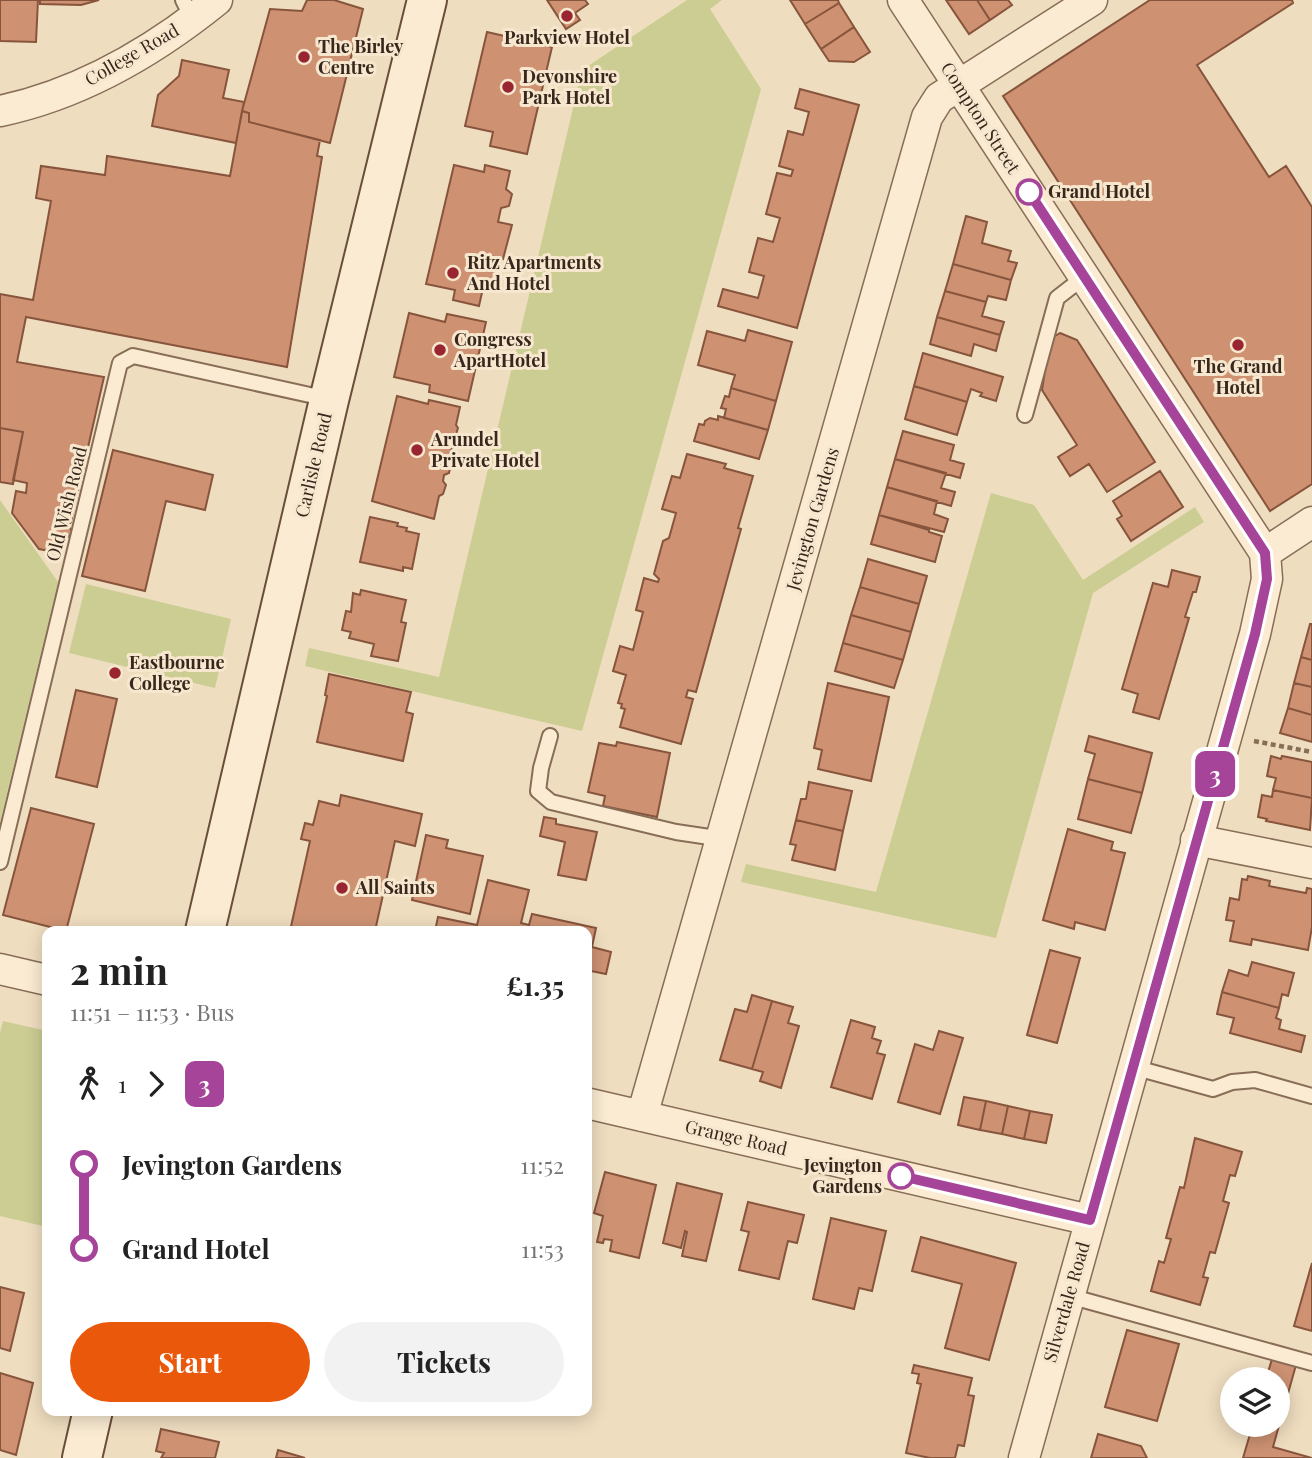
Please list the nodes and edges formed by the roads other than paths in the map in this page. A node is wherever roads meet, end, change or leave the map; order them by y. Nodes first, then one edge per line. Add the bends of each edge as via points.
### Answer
1 (217, 0) edge
2 (427, 0) edge
3 (903, 0) edge
4 (1092, 0) edge
5 (188, 10) edge
6 (959, 86) junction
7 (0, 111) edge
8 (1084, 277) junction
9 (329, 400) junction
10 (1025, 415) dead end
11 (1312, 522) edge
12 (1265, 553) junction
13 (550, 736) dead end
14 (723, 839) junction
15 (1196, 840) junction
16 (0, 862) edge
17 (1312, 863) edge
18 (206, 926) edge
19 (0, 970) edge
20 (42, 979) edge
21 (1133, 1067) junction
22 (1312, 1096) edge
23 (592, 1104) edge
24 (642, 1116) junction
25 (1090, 1220) junction
26 (1069, 1296) junction
27 (1312, 1363) edge
28 (92, 1416) edge
29 (82, 1458) edge
30 (1024, 1458) edge

1 - 5 street, College Road
2 - 9 street, Carlisle Road
3 - 6 street, Compton Street
4 - 6 street, Jevington Gardens
5 - 7 street, College Road via 105,75
6 - 8 street, Compton Street
6 - 14 street, Jevington Gardens via 939,98 927,117
8 - 10 lane via 1057,298
8 - 12 street, Compton Street
9 - 16 lane, Old Wish Road via 133,356 120,363
9 - 18 street, Carlisle Road
11 - 12 street
12 - 15 street, Silverdale Road via 1262,606
13 - 14 lane via 538,791 551,802
14 - 24 street, Jevington Gardens
15 - 17 street
15 - 21 street, Silverdale Road
19 - 20 street
21 - 22 lane via 1213,1089 1255,1080
21 - 25 street, Silverdale Road
23 - 24 street, Grange Road
24 - 25 street, Grange Road
25 - 26 street, Silverdale Road
26 - 27 lane
26 - 30 street, Silverdale Road
28 - 29 street

